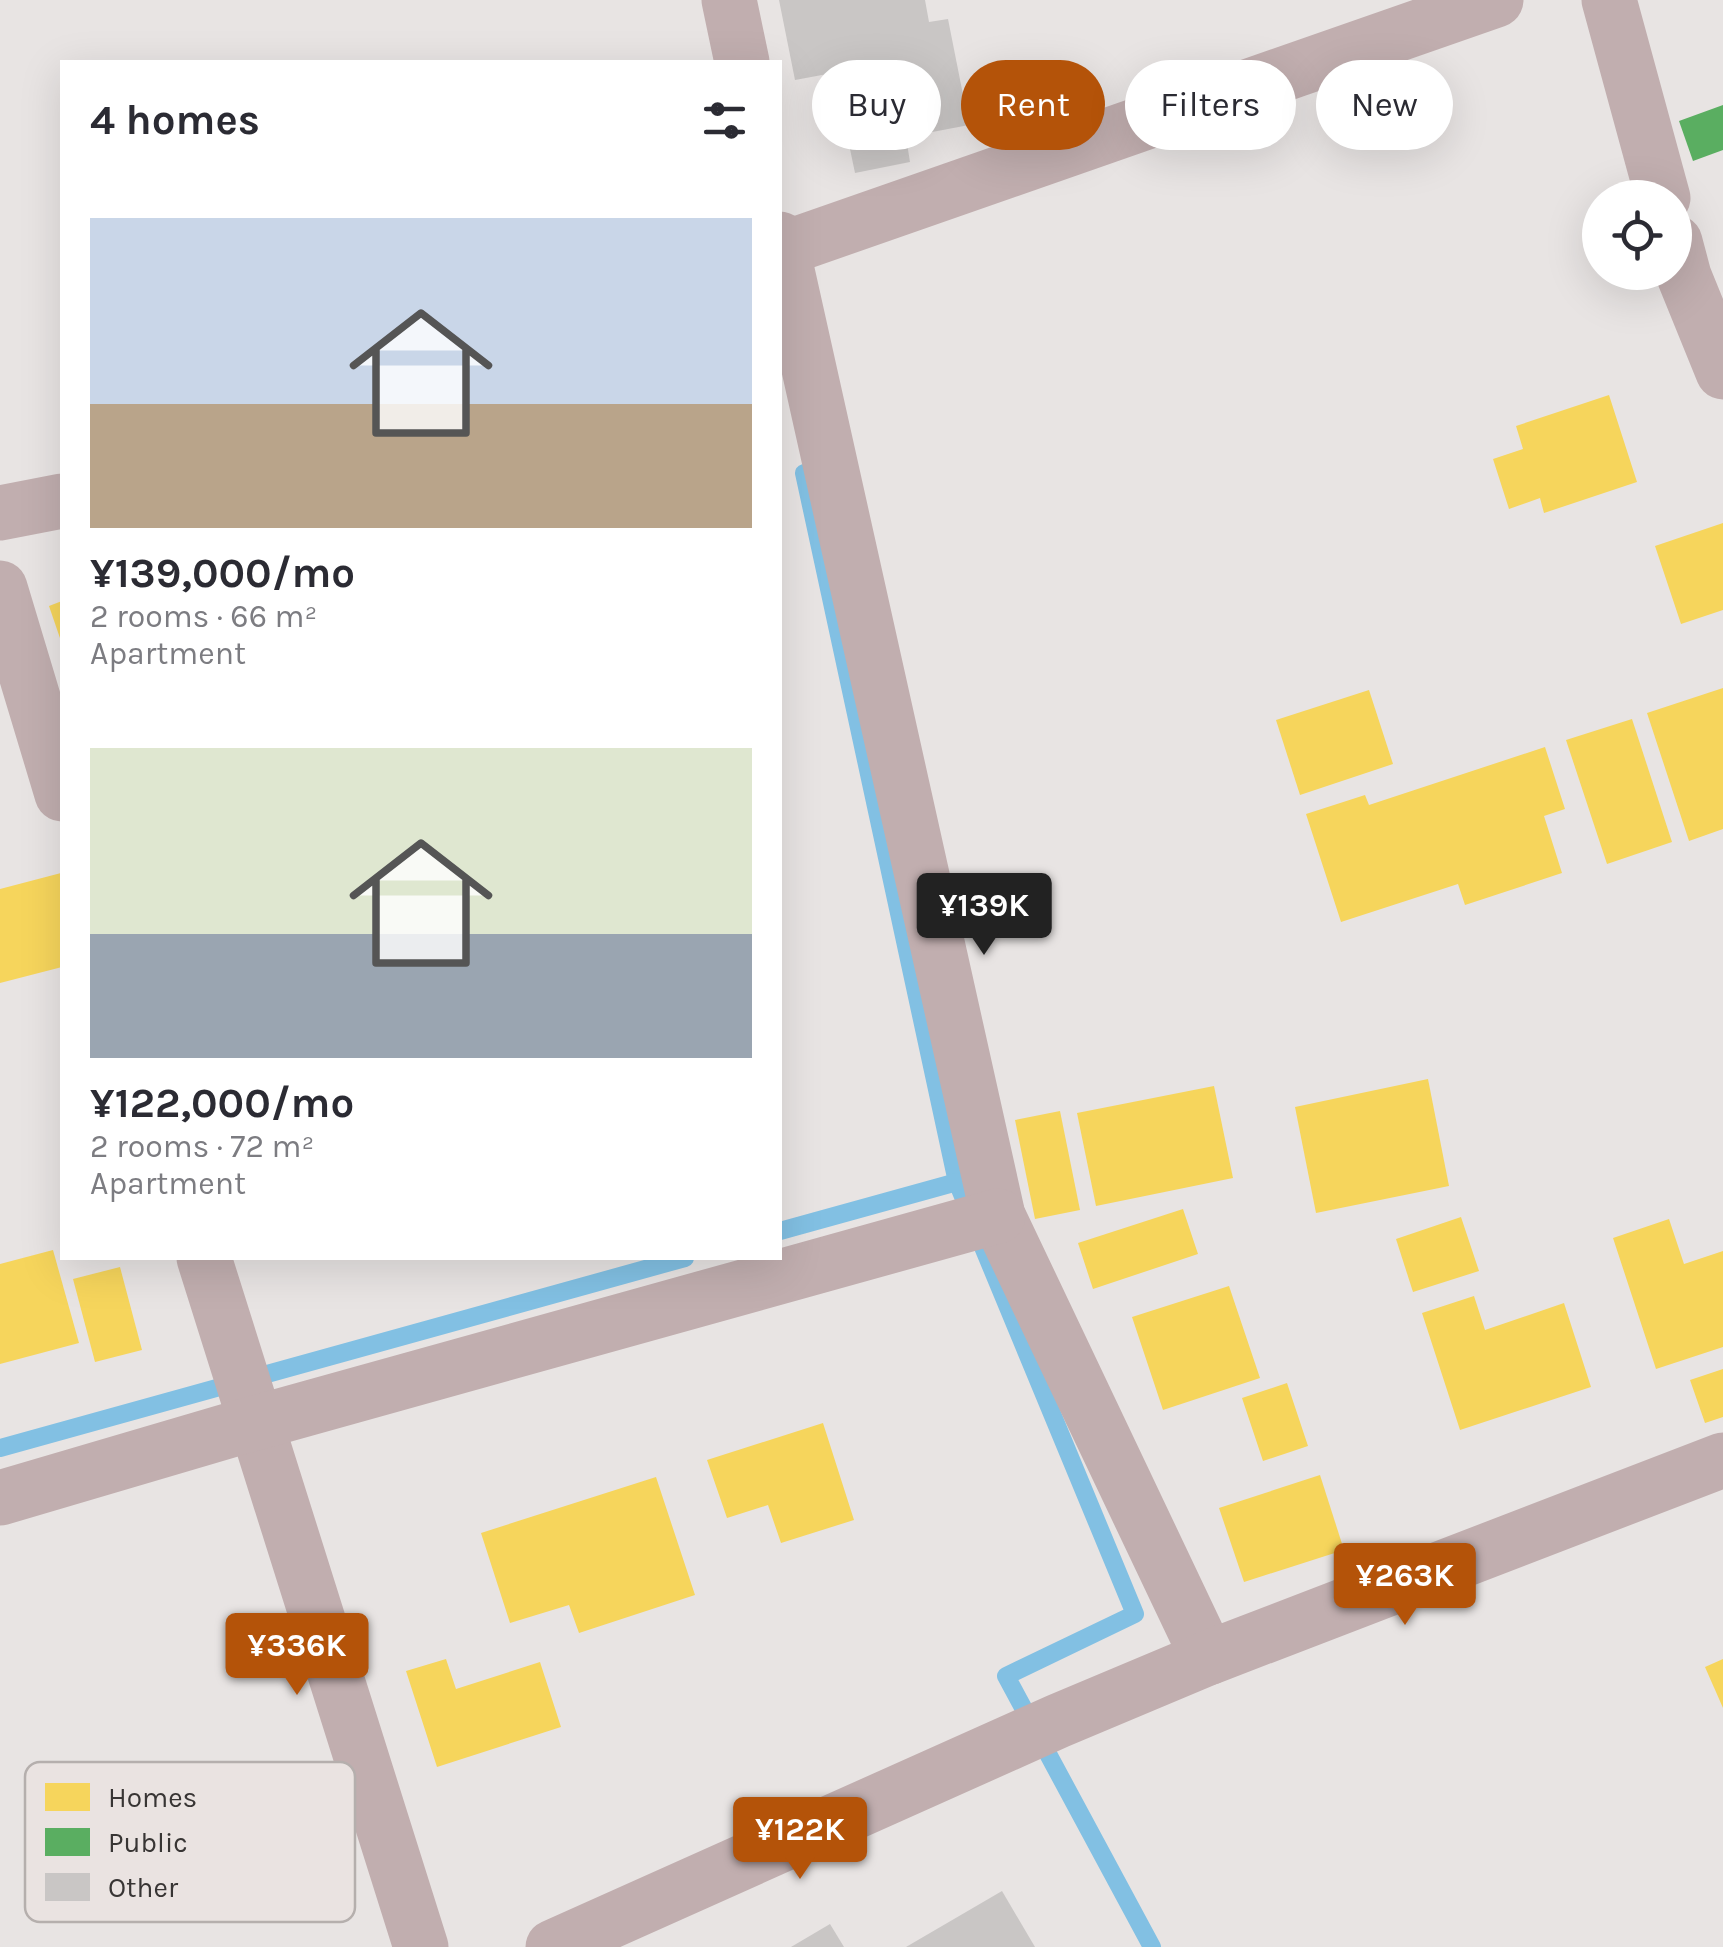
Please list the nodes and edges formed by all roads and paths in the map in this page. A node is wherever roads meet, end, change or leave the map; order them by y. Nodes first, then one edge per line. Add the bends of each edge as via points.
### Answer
1 (729, 0) edge
2 (1496, 0) edge
3 (1609, 0) edge
4 (742, 60) edge
5 (1658, 180) edge
6 (782, 246) edge
7 (782, 251) edge
8 (1690, 290) edge
9 (1723, 372) edge
10 (60, 501) edge
11 (0, 514) edge
12 (0, 588) edge
13 (60, 787) edge
14 (976, 1222) junction
15 (205, 1260) edge
16 (246, 1395) junction
17 (1723, 1460) edge
18 (0, 1498) edge
19 (1208, 1658) junction
20 (421, 1947) edge
21 (553, 1947) edge

1 - 4 street
2 - 6 street
3 - 5 street
7 - 14 street
8 - 9 street
10 - 11 street
12 - 13 street
14 - 16 street
14 - 19 street
15 - 16 street
16 - 18 street
16 - 20 street
17 - 19 street
19 - 21 street

